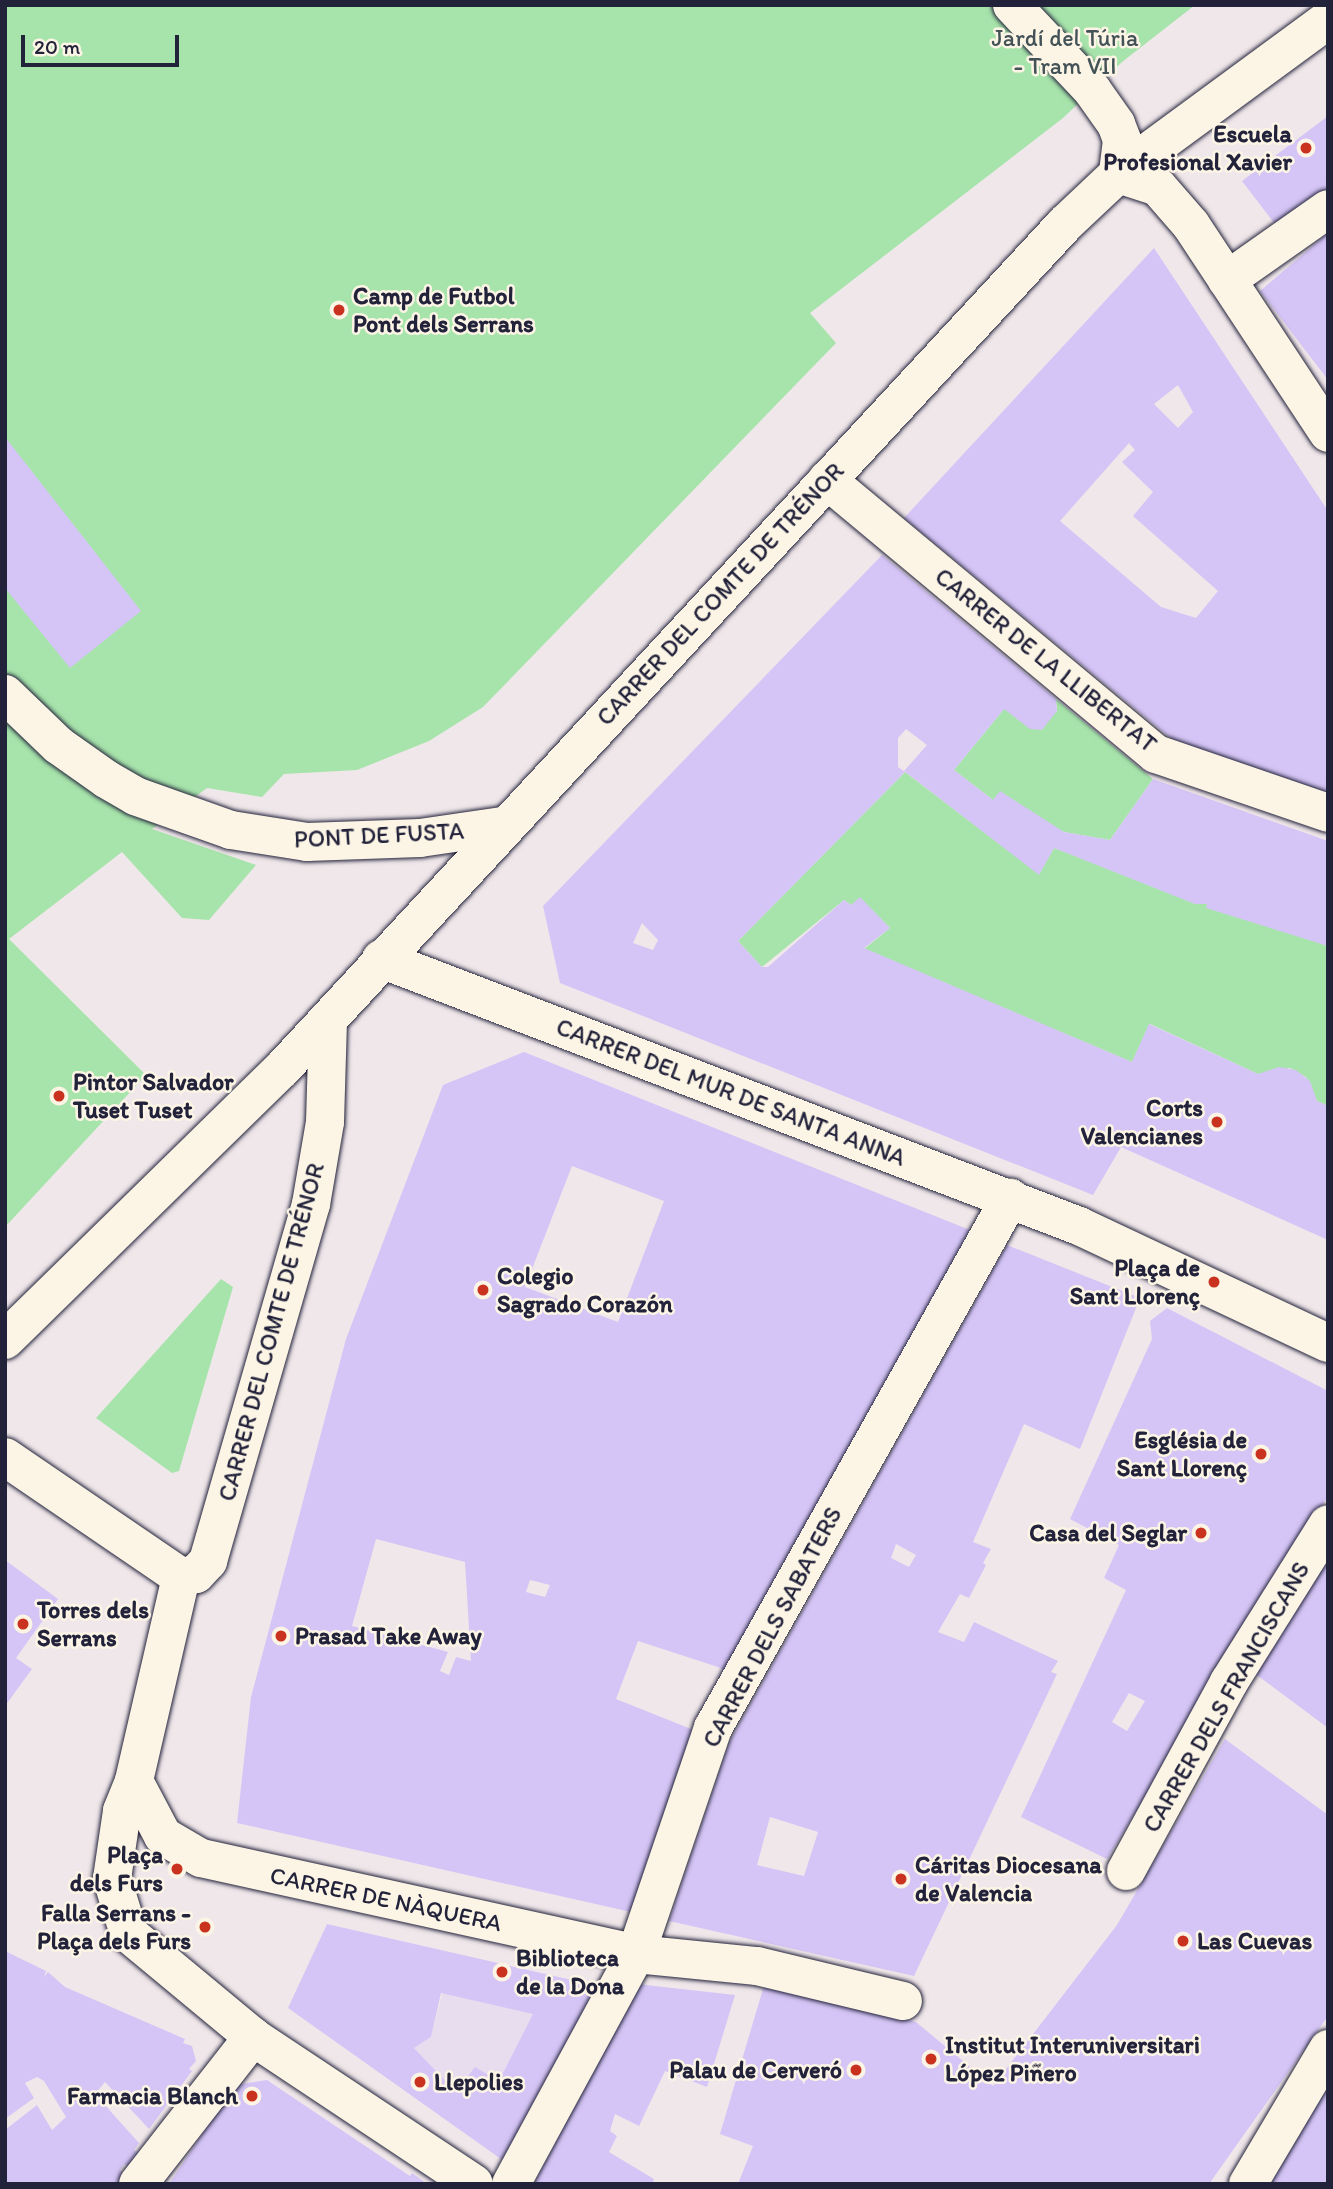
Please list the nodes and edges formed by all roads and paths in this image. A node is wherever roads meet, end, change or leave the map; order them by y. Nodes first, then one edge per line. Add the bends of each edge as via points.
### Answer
1 (1012, 5) edge
2 (1328, 20) edge
3 (1118, 174) junction
4 (1328, 209) edge
5 (1227, 280) junction
6 (1328, 433) edge
7 (827, 480) junction
8 (5, 694) edge
9 (1328, 813) edge
10 (502, 826) junction
11 (382, 960) junction
12 (328, 1019) junction
13 (1010, 1198) junction
14 (5, 1340) edge
15 (1328, 1343) edge
16 (5, 1457) edge
17 (1328, 1524) edge
18 (194, 1569) junction
19 (134, 1780) junction
20 (1126, 1871) dead end
21 (636, 1954) junction
22 (903, 2001) dead end
23 (253, 2037) junction
24 (1328, 2049) edge
25 (138, 2184) edge
26 (474, 2184) edge
27 (511, 2184) edge
28 (1248, 2184) edge

1 - 3 street via 1092,90 1122,140
2 - 3 street, CARRER DEL COMTE DE TRÉNOR
3 - 5 street via 1158,187
3 - 7 street, CARRER DEL COMTE DE TRÉNOR via 1065,224
4 - 5 street
5 - 6 street
7 - 9 street, CARRER DE LA LLIBERTAT via 1156,754
7 - 10 street, CARRER DEL COMTE DE TRÉNOR
8 - 10 street, PONT DE FUSTA via 58,745 106,779 176,812 230,830 307,842 419,838
10 - 11 street, CARRER DEL COMTE DE TRÉNOR
11 - 12 street, CARRER DEL COMTE DE TRÉNOR
11 - 13 street, CARRER DEL MUR DE SANTA ANNA
12 - 14 street, CARRER DEL COMTE DE TRÉNOR
12 - 18 street, CARRER DEL COMTE DE TRÉNOR via 325,1122 311,1204
13 - 15 street, CARRER DEL MUR DE SANTA ANNA
13 - 21 street, CARRER DELS SABATERS via 713,1728
16 - 18 street
17 - 20 street, CARRER DELS FRANCISCANS via 1229,1682
18 - 19 street, CARRER DEL COMTE DE TRÉNOR
19 - 21 street, CARRER DE NÀQUERA via 163,1836 201,1858
19 - 23 street via 122,1811 112,1879 129,1934
21 - 22 street, CARRER DE NÀQUERA via 757,1966
21 - 27 street, CARRER DELS SABATERS
23 - 25 street
23 - 26 street
24 - 28 street

